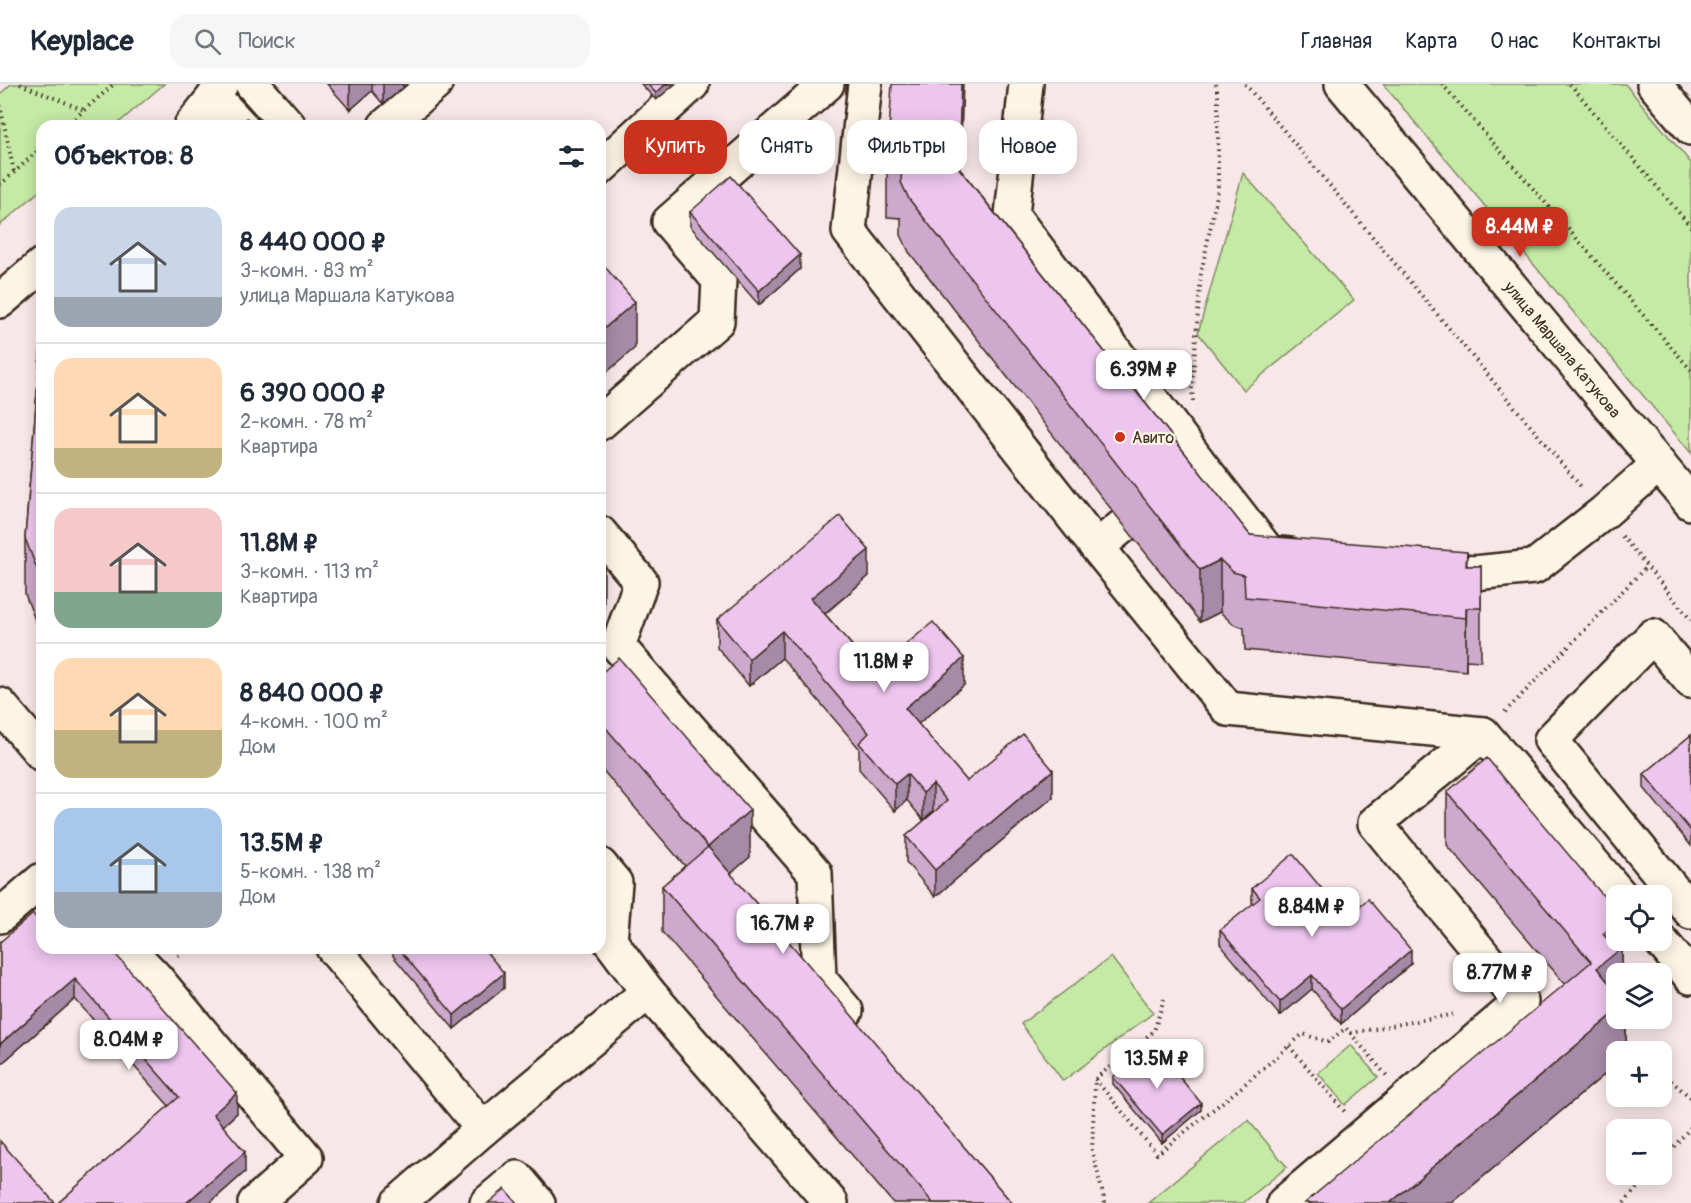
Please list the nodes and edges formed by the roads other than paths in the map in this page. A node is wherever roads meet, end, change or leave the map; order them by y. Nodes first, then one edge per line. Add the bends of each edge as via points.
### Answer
1 (252, 84) edge
2 (435, 84) edge
3 (692, 84) edge
4 (827, 84) edge
5 (865, 84) edge
6 (1026, 84) edge
7 (1342, 84) edge
8 (1654, 84) edge
9 (218, 90) edge
10 (196, 120) edge
11 (237, 120) edge
12 (283, 120) edge
13 (393, 120) edge
14 (1691, 128) edge
15 (606, 163) edge
16 (36, 270) edge
17 (0, 301) edge
18 (606, 418) edge
19 (1659, 464) junction
20 (1691, 503) edge
21 (1124, 525) edge
22 (606, 540) edge
23 (1097, 548) junction
24 (1315, 557) edge
25 (1405, 566) edge
26 (609, 649) edge
27 (1691, 681) edge
28 (0, 705) edge
29 (1484, 734) junction
30 (36, 747) edge
31 (606, 872) edge
32 (36, 885) edge
33 (1612, 885) edge
34 (1691, 912) edge
35 (0, 916) edge
36 (1669, 951) edge
37 (133, 954) edge
38 (338, 954) edge
39 (1691, 977) edge
40 (648, 992) junction
41 (865, 1033) edge
42 (483, 1130) junction
43 (255, 1203) edge
44 (398, 1203) edge
45 (487, 1203) edge
46 (538, 1203) edge
47 (831, 1203) edge
48 (1284, 1203) edge

1 - 12 main road
2 - 13 main road
3 - 15 main road
4 - 18 main road via 669,222 719,280 717,321
5 - 23 main road via 849,231
6 - 24 main road via 1012,215 1189,473 1269,553
7 - 19 main road, улица Маршала Катукова
8 - 14 main road
9 - 10 main road
9 - 11 main road
16 - 17 main road
19 - 20 main road, улица Маршала Катукова
19 - 25 main road via 1534,567 1474,573
21 - 23 main road
22 - 26 main road via 641,582
23 - 29 main road via 1228,709
26 - 41 main road via 815,873 819,979
27 - 34 main road via 1653,636 1551,740
28 - 30 main road
29 - 33 main road
29 - 48 main road via 1375,823 1521,1002
31 - 40 main road via 615,883 610,941
32 - 35 main road
36 - 39 main road
37 - 43 main road via 306,1158
38 - 42 main road
40 - 42 main road
40 - 47 main road
42 - 44 main road
45 - 46 main road via 517,1178

